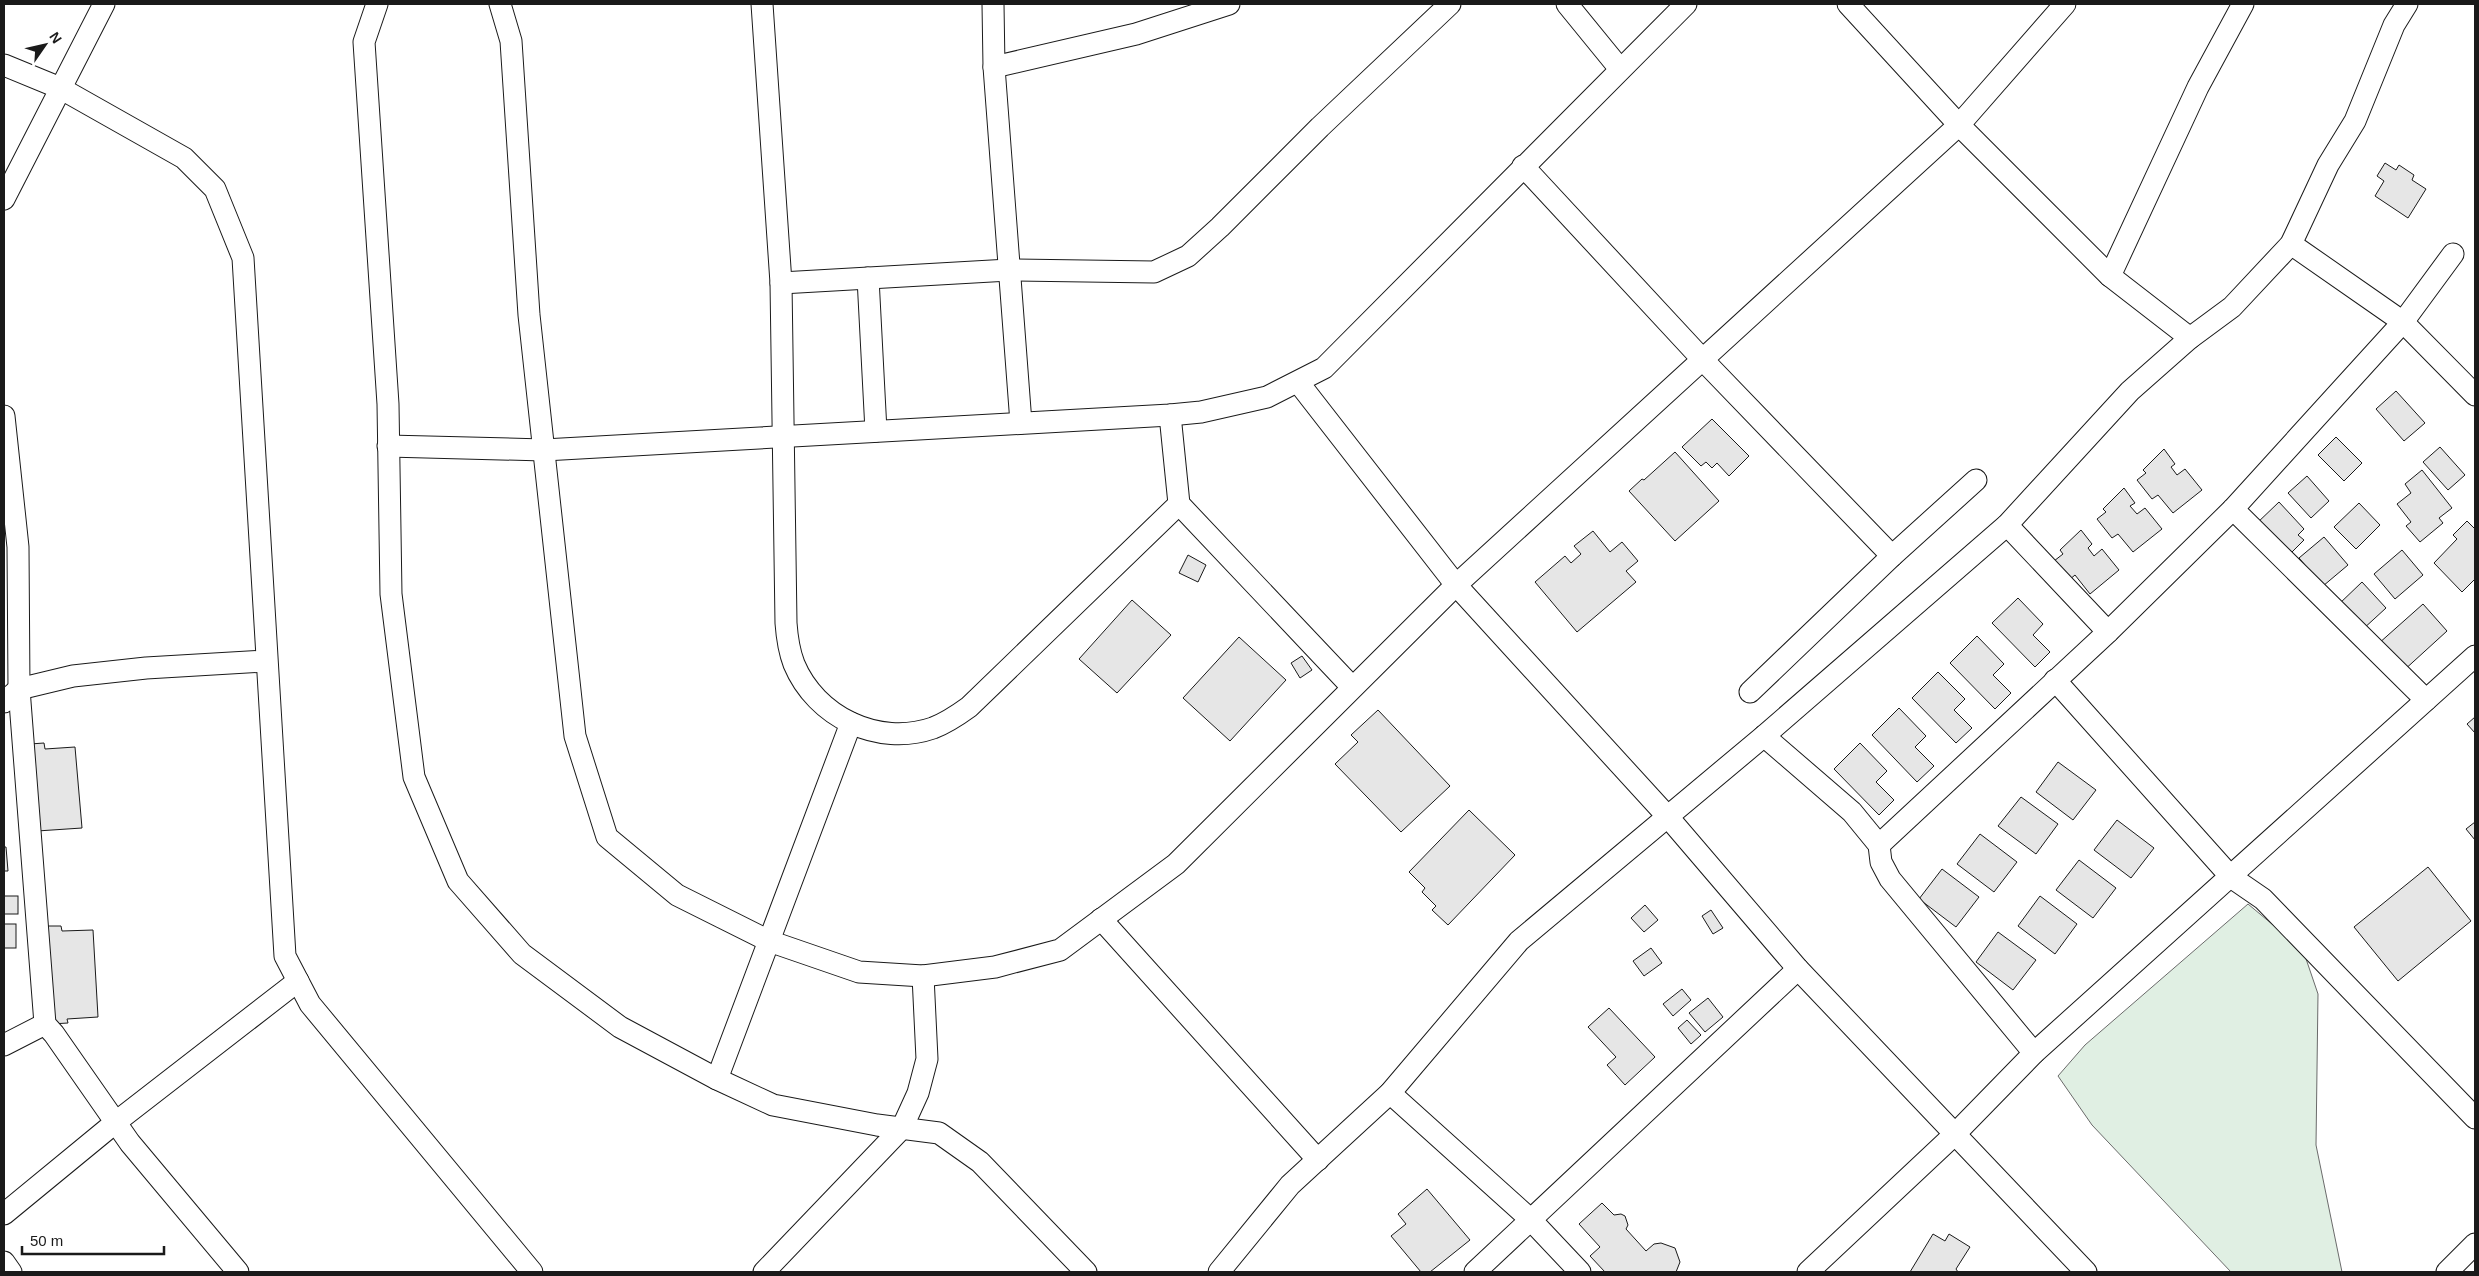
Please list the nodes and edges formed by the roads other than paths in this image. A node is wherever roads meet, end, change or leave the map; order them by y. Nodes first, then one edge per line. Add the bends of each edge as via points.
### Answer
1 (104, 4) edge
2 (377, 4) edge
3 (500, 4) edge
4 (762, 4) edge
5 (992, 4) edge
6 (1229, 4) edge
7 (1450, 4) edge
8 (1567, 4) edge
9 (1686, 4) edge
10 (1848, 4) edge
11 (2065, 4) edge
12 (2243, 4) edge
13 (2407, 4) edge
14 (4, 65) edge
15 (994, 67) junction
16 (1620, 69) junction
17 (60, 88) junction
18 (1960, 124) junction
19 (1523, 166) junction
20 (4, 199) edge
21 (2291, 244) junction
22 (2453, 254) dead end
23 (1009, 270) junction
24 (2110, 276) junction
25 (868, 278) junction
26 (781, 283) junction
27 (2403, 322) junction
28 (2190, 338) junction
29 (1703, 360) junction
30 (1298, 382) junction
31 (2475, 394) edge
32 (1170, 415) junction
33 (4, 416) edge
34 (1021, 423) junction
35 (876, 431) junction
36 (784, 436) junction
37 (388, 446) junction
38 (544, 450) junction
39 (1976, 480) dead end
40 (1179, 504) junction
41 (2233, 509) junction
42 (2006, 525) junction
43 (1892, 556) junction
44 (1456, 585) junction
45 (2108, 632) junction
46 (2475, 656) edge
47 (266, 661) junction
48 (2055, 680) junction
49 (1352, 687) junction
50 (1750, 692) dead end
51 (11, 695) edge
52 (2426, 700) junction
53 (851, 724) junction
54 (1764, 736) junction
55 (1668, 817) junction
56 (1879, 845) junction
57 (2231, 877) junction
58 (1101, 919) junction
59 (769, 941) junction
60 (1798, 968) junction
61 (923, 976) junction
62 (298, 981) junction
63 (45, 1024) junction
64 (4, 1045) edge
65 (2034, 1054) junction
66 (717, 1080) junction
67 (1390, 1093) junction
68 (2475, 1118) edge
69 (116, 1122) junction
70 (902, 1128) junction
71 (1955, 1134) junction
72 (1318, 1160) junction
73 (4, 1214) edge
74 (1530, 1219) junction
75 (2475, 1244) edge
76 (4, 1262) edge
77 (10, 1272) edge
78 (238, 1272) edge
79 (532, 1272) edge
80 (764, 1272) edge
81 (1086, 1272) edge
82 (1219, 1272) edge
83 (1475, 1272) edge
84 (1580, 1272) edge
85 (1808, 1272) edge
86 (2086, 1272) edge
87 (2447, 1272) edge

1 - 17 street
2 - 37 street via 364,42
3 - 38 street via 510,41 529,315
4 - 26 street
5 - 15 street
6 - 15 street via 1136,34
7 - 23 street via 1188,256 1154,272
8 - 16 street
9 - 16 street
10 - 18 street
11 - 18 street
12 - 24 street via 2198,87
13 - 21 street via 2394,24 2355,121 2328,165
14 - 17 street
15 - 23 street
16 - 19 street
17 - 20 street
17 - 47 street via 184,158 215,188 243,258
18 - 24 street
18 - 29 street
19 - 29 street
19 - 30 street via 1324,368
21 - 27 street
21 - 28 street via 2232,307
22 - 27 street
23 - 25 street
23 - 34 street
24 - 28 street
25 - 26 street
25 - 35 street
26 - 36 street
27 - 31 street
27 - 41 street
28 - 42 street via 2130,391
29 - 43 street
29 - 44 street
30 - 32 street via 1268,397 1201,412
30 - 44 street
32 - 34 street
32 - 40 street
33 - 51 street via 18,547
34 - 35 street
35 - 36 street
36 - 38 street
36 - 53 street via 788,644 804,683 832,712
37 - 38 street
37 - 66 street via 391,594 414,777 458,881 522,954 620,1027
38 - 59 street via 576,736 608,837 677,895
39 - 43 street
40 - 49 street
40 - 53 street via 969,708 933,728 913,733 892,734
41 - 45 street
41 - 52 street
42 - 45 street
42 - 54 street
43 - 50 street
44 - 49 street
44 - 55 street
45 - 48 street
46 - 52 street
47 - 51 street via 73,676
47 - 62 street via 285,956
48 - 56 street
48 - 57 street
49 - 58 street via 1176,864
51 - 63 street
52 - 57 street
53 - 59 street
54 - 55 street
54 - 56 street via 1852,812
55 - 60 street
55 - 67 street via 1519,941
56 - 65 street via 1881,862 1890,879
57 - 65 street
57 - 68 street via 2263,899
58 - 61 street via 1060,950 995,966
58 - 72 street
59 - 61 street via 859,972
59 - 66 street
60 - 71 street
60 - 74 street
61 - 70 street via 927,1059 918,1093
62 - 69 street
62 - 79 street via 310,1004
63 - 64 street
63 - 69 street
65 - 71 street
66 - 70 street via 773,1105
67 - 72 street
67 - 74 street
69 - 73 street
69 - 78 street
70 - 80 street
70 - 81 street via 939,1133 980,1162
71 - 85 street
71 - 86 street
72 - 82 street via 1290,1185
74 - 83 street
74 - 84 street
75 - 87 street
76 - 77 street

